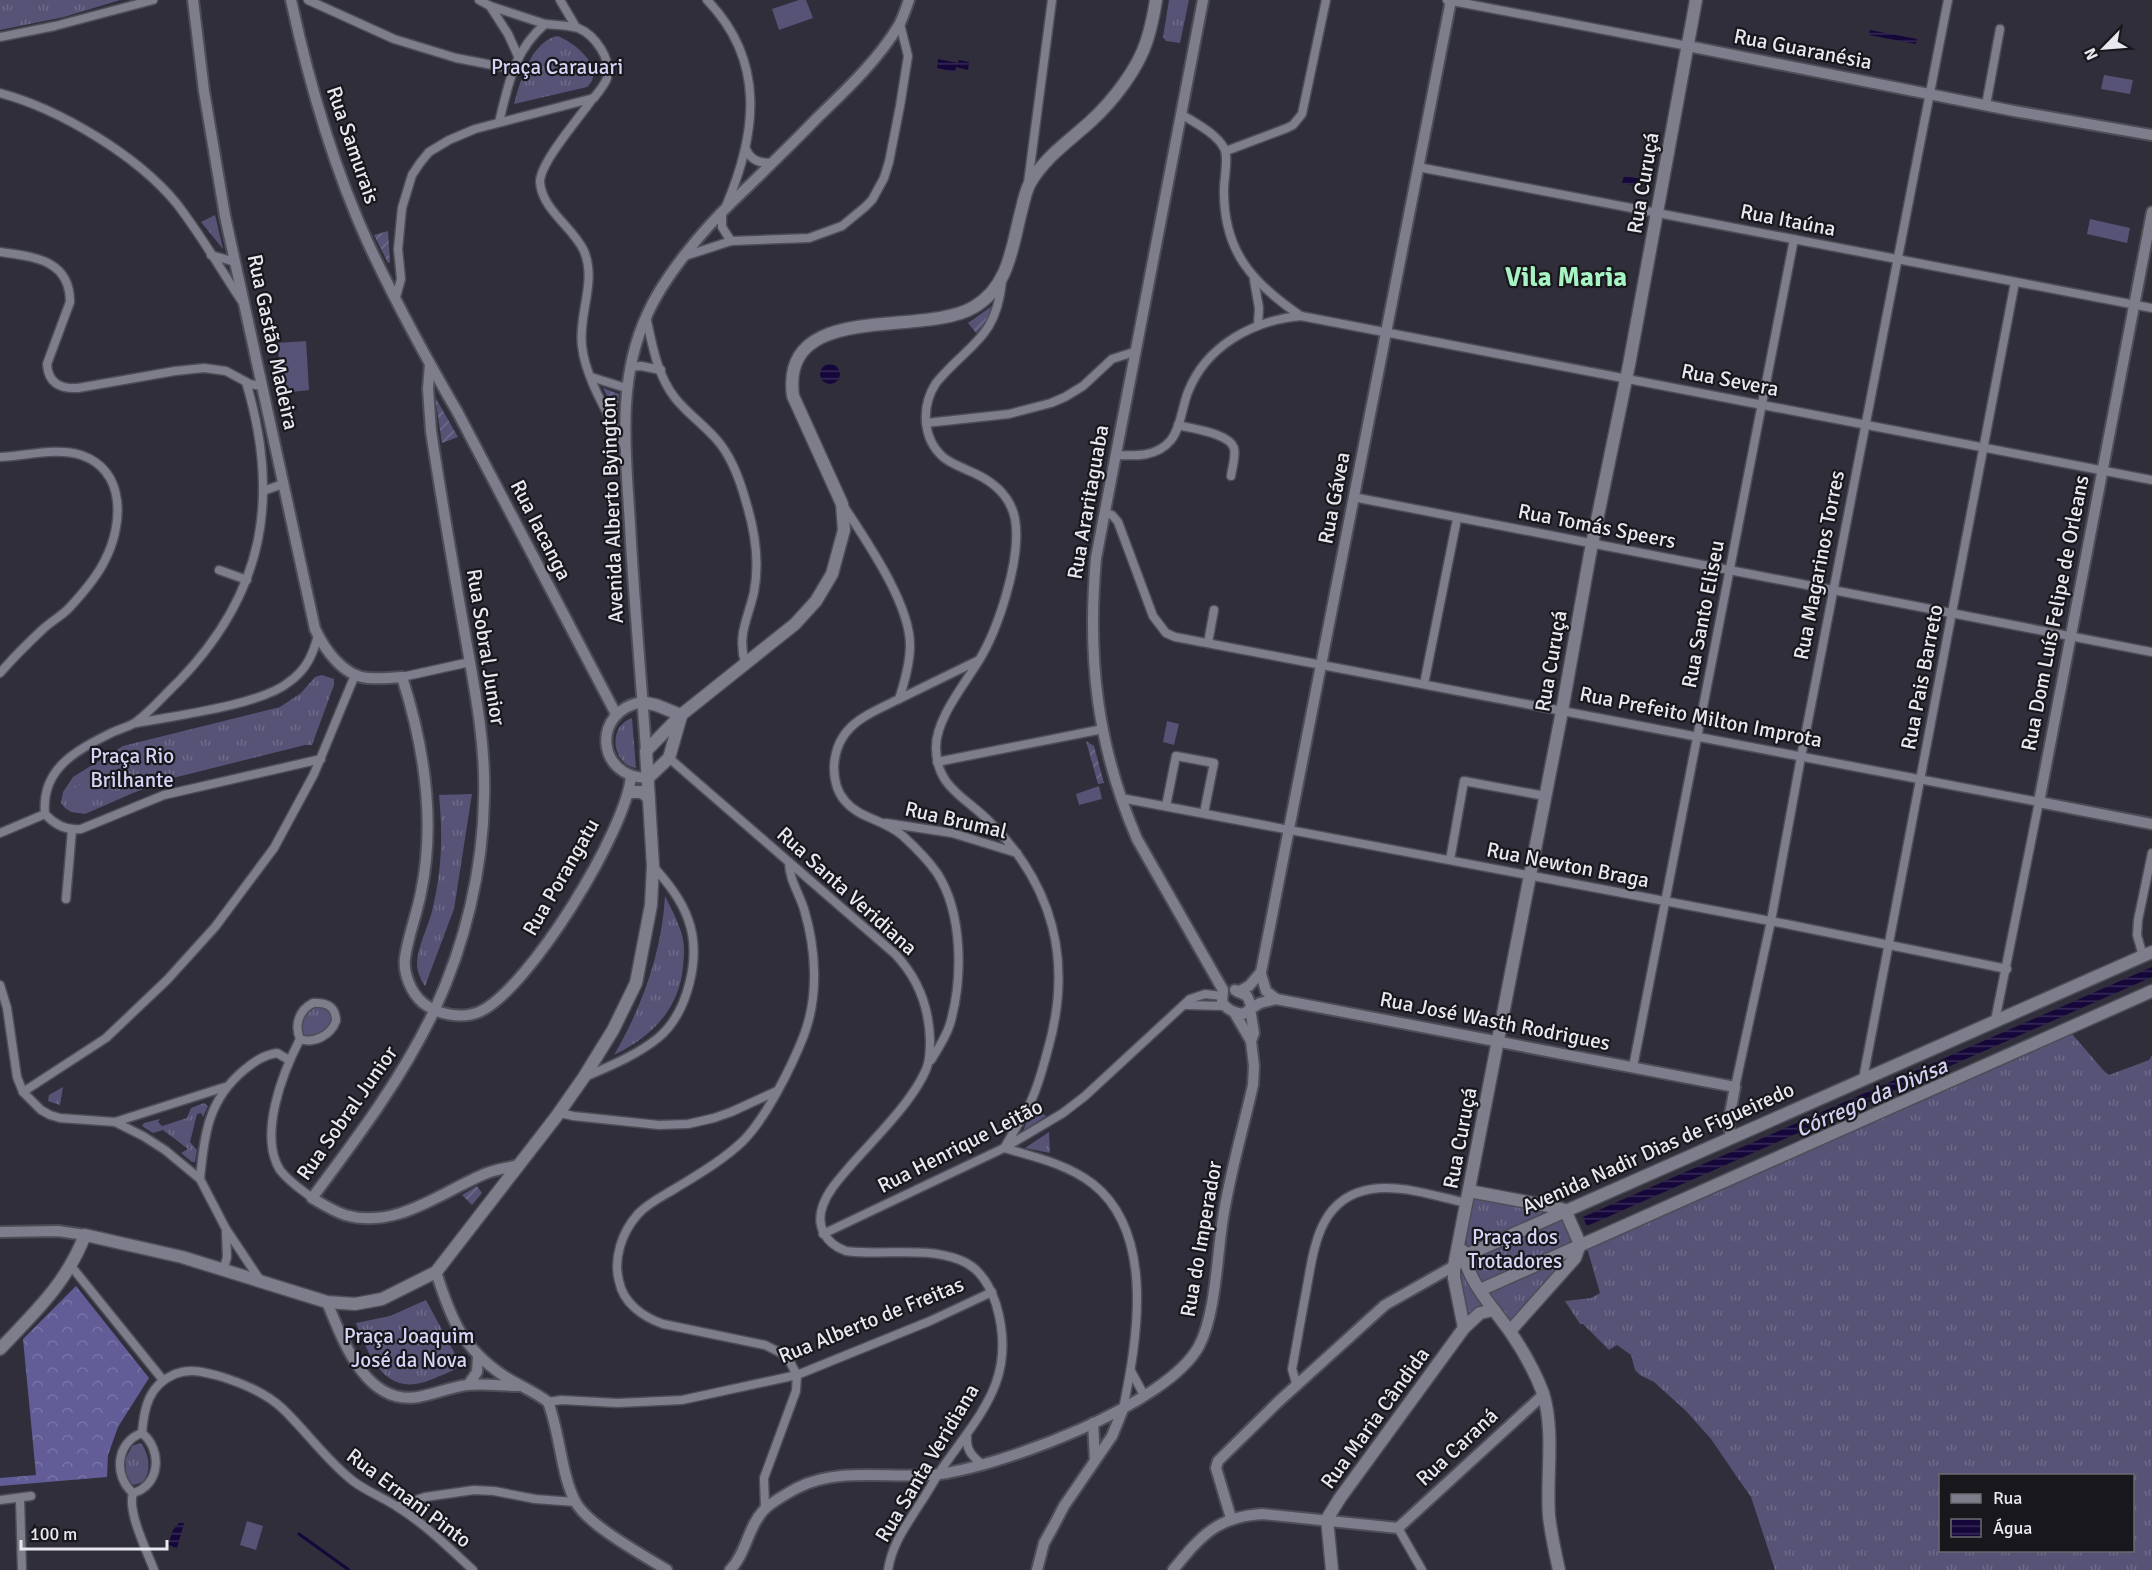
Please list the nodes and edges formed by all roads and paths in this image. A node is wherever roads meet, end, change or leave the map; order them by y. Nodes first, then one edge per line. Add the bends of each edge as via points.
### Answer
1 (153, 0) edge
2 (193, 0) edge
3 (291, 0) edge
4 (308, 0) edge
5 (479, 0) edge
6 (560, 0) edge
7 (707, 0) edge
8 (909, 0) edge
9 (1052, 0) edge
10 (1156, 0) edge
11 (1203, 0) edge
12 (1326, 0) edge
13 (1450, 0) edge
14 (1696, 0) edge
15 (1948, 0) edge
16 (490, 6) junction
17 (545, 24) junction
18 (900, 24) junction
19 (576, 27) junction
20 (2000, 29) dead end
21 (0, 37) edge
22 (1688, 46) junction
23 (518, 56) junction
24 (513, 69) junction
25 (0, 93) edge
26 (1929, 94) junction
27 (594, 98) junction
28 (568, 105) junction
29 (1986, 105) junction
30 (1181, 114) junction
31 (499, 122) junction
32 (576, 123) junction
33 (2152, 135) edge
34 (746, 149) junction
35 (1226, 151) junction
36 (772, 163) junction
37 (1418, 167) junction
38 (1028, 187) junction
39 (724, 211) junction
40 (2152, 212) edge
41 (1657, 214) junction
42 (1794, 239) junction
43 (731, 240) junction
44 (0, 252) edge
45 (211, 255) junction
46 (685, 256) junction
47 (1898, 259) junction
48 (235, 262) junction
49 (1254, 280) junction
50 (1002, 281) junction
51 (2015, 282) junction
52 (396, 297) junction
53 (243, 304) junction
54 (2134, 304) junction
55 (2152, 308) edge
56 (646, 316) junction
57 (1300, 316) junction
58 (1258, 324) junction
59 (1386, 333) junction
60 (1134, 352) junction
61 (430, 364) junction
62 (630, 367) junction
63 (661, 370) junction
64 (591, 377) junction
65 (1626, 378) junction
66 (246, 382) junction
67 (261, 386) junction
68 (626, 388) junction
69 (1761, 405) junction
70 (926, 423) junction
71 (1866, 424) junction
72 (1178, 425) junction
73 (1982, 447) junction
74 (626, 448) junction
75 (1116, 455) junction
76 (0, 457) edge
77 (279, 465) junction
78 (2102, 470) junction
79 (263, 473) junction
80 (1231, 476) dead end
81 (2152, 480) edge
82 (284, 484) junction
83 (263, 491) junction
84 (1353, 497) junction
85 (842, 504) junction
86 (1105, 513) junction
87 (1457, 519) junction
88 (1592, 544) junction
89 (219, 570) dead end
90 (1729, 570) junction
91 (247, 580) junction
92 (1834, 591) junction
93 (1214, 610) dead end
94 (1953, 613) junction
95 (318, 635) junction
96 (2071, 636) junction
97 (1208, 644) junction
98 (2152, 652) edge
99 (980, 659) junction
100 (470, 662) junction
101 (745, 663) junction
102 (1321, 664) junction
103 (0, 673) edge
104 (356, 675) junction
105 (402, 677) junction
106 (1424, 684) junction
107 (899, 699) junction
108 (642, 702) junction
109 (1562, 711) junction
110 (616, 714) junction
111 (681, 715) junction
112 (135, 723) junction
113 (1102, 729) junction
114 (1698, 737) junction
115 (646, 751) junction
116 (1801, 757) junction
117 (669, 758) junction
118 (321, 759) junction
119 (937, 762) junction
120 (632, 776) junction
121 (648, 778) junction
122 (1920, 779) junction
123 (630, 792) junction
124 (1545, 796) junction
125 (649, 798) junction
126 (1121, 798) junction
127 (2039, 802) junction
128 (1166, 806) junction
129 (1204, 813) junction
130 (45, 814) junction
131 (886, 823) junction
132 (2152, 824) edge
133 (72, 830) junction
134 (1290, 830) junction
135 (0, 834) edge
136 (1017, 853) junction
137 (2152, 853) edge
138 (1450, 860) junction
139 (789, 862) junction
140 (653, 866) junction
141 (1530, 875) junction
142 (66, 899) dead end
143 (1665, 902) junction
144 (1771, 921) junction
145 (1890, 944) junction
146 (2147, 954) edge
147 (2007, 969) junction
148 (1261, 975) junction
149 (0, 985) edge
150 (2152, 991) edge
151 (1238, 992) junction
152 (1223, 997) junction
153 (1275, 999) junction
154 (435, 1009) junction
155 (1250, 1009) junction
156 (1234, 1012) junction
157 (1995, 1021) junction
158 (300, 1039) junction
159 (1251, 1041) junction
160 (1498, 1041) junction
161 (289, 1059) junction
162 (928, 1065) junction
163 (1633, 1067) junction
164 (584, 1077) junction
165 (1863, 1079) junction
166 (1735, 1087) junction
167 (225, 1088) junction
168 (777, 1090) junction
169 (23, 1092) junction
170 (560, 1113) junction
171 (115, 1122) junction
172 (1732, 1137) junction
173 (1004, 1148) junction
174 (518, 1166) junction
175 (200, 1179) junction
176 (1468, 1197) junction
177 (312, 1198) junction
178 (1565, 1210) junction
179 (226, 1229) junction
180 (0, 1232) edge
181 (823, 1234) junction
182 (85, 1235) junction
183 (1461, 1235) junction
184 (1580, 1244) junction
185 (1464, 1256) junction
186 (71, 1266) junction
187 (1454, 1266) junction
188 (224, 1268) junction
189 (436, 1272) junction
190 (260, 1280) junction
191 (1480, 1290) junction
192 (992, 1292) junction
193 (327, 1302) junction
194 (1494, 1311) junction
195 (1464, 1328) junction
196 (1510, 1331) junction
197 (0, 1349) edge
198 (478, 1357) junction
199 (1131, 1371) junction
200 (796, 1375) junction
201 (163, 1380) junction
202 (468, 1385) junction
203 (519, 1386) junction
204 (1297, 1386) junction
205 (1144, 1395) junction
206 (1543, 1395) junction
207 (548, 1402) junction
208 (1123, 1409) junction
209 (1093, 1423) junction
210 (142, 1433) junction
211 (967, 1437) junction
212 (1095, 1460) junction
213 (983, 1465) junction
214 (938, 1474) junction
215 (133, 1493) junction
216 (31, 1496) dead end
217 (20, 1498) junction
218 (0, 1500) edge
219 (575, 1502) junction
220 (397, 1506) junction
221 (765, 1508) junction
222 (1231, 1518) junction
223 (1327, 1519) junction
224 (1398, 1528) junction
225 (734, 1569) edge
226 (1176, 1569) edge
227 (22, 1570) edge
228 (153, 1570) edge
229 (473, 1570) edge
230 (667, 1570) edge
231 (888, 1570) edge
232 (1037, 1570) edge
233 (1332, 1570) edge
234 (1422, 1570) edge
235 (1559, 1570) edge

1 - 21 street
2 - 48 street, Rua Gastão Madeira via 204,91
3 - 52 street, Rua Samurais via 304,59 344,184
4 - 24 street via 394,39 456,58
5 - 16 street
6 - 19 street
7 - 34 street via 726,20 747,68 752,106
8 - 18 street, Avenida Alberto Byington
9 - 38 street
10 - 38 main road via 1148,39 1128,76 1092,120 1046,161
11 - 30 street, Rua Araritaguaba
12 - 35 street via 1302,114 1287,128
13 - 22 street, Rua Guaranésia
13 - 37 street, Rua Gávea
14 - 22 main road, Rua Curuçá
15 - 26 street, Rua Magarinos Torres
16 - 17 street
16 - 23 street
17 - 19 street
17 - 23 street
18 - 36 street, Avenida Alberto Byington via 843,93
18 - 43 street via 907,63 890,162 872,200 851,220 822,234 795,239
19 - 27 street via 593,39 604,57 607,79
20 - 29 street
22 - 26 street, Rua Guaranésia
22 - 41 main road, Rua Curuçá
23 - 24 street
24 - 31 street
25 - 45 street via 57,114 121,154 161,186
26 - 29 street, Rua Guaranésia
26 - 47 street, Rua Magarinos Torres
27 - 28 street
27 - 32 street
28 - 31 street
28 - 32 street
29 - 33 street, Rua Guaranésia
30 - 35 street via 1219,141
30 - 60 street, Rua Araritaguaba
31 - 52 street via 449,140 429,152 416,169 402,208 398,249 401,279
32 - 64 street via 549,159 540,183 547,202 574,235 587,263 581,336
34 - 36 street via 752,159
34 - 39 street
35 - 49 street via 1226,224
36 - 39 street, Avenida Alberto Byington
37 - 41 street, Rua Itaúna
37 - 59 street, Rua Gávea
38 - 50 main road
39 - 43 street via 722,227
39 - 46 street, Avenida Alberto Byington
40 - 54 street, Rua Dom Luís Felipe de Orleans
41 - 42 street, Rua Itaúna
41 - 65 main road, Rua Curuçá
42 - 47 street, Rua Itaúna
42 - 69 street, Rua Santo Eliseu
43 - 46 street
44 - 66 street via 36,257 53,265 65,279 70,302 47,364 48,374 56,384 78,388 204,368 226,370
45 - 48 street
45 - 53 street
46 - 56 street, Avenida Alberto Byington
47 - 51 street, Rua Itaúna
47 - 71 street, Rua Magarinos Torres
48 - 53 street, Rua Gastão Madeira
49 - 57 street
49 - 58 street
50 - 70 street via 994,318 987,330 931,391
50 - 85 main road via 975,307 959,314 846,328 816,340 804,350 792,372 793,396
51 - 54 street, Rua Itaúna
51 - 73 street, Rua Pais Barreto
52 - 61 street
53 - 67 street, Rua Gastão Madeira
54 - 55 street, Rua Itaúna
54 - 78 street, Rua Dom Luís Felipe de Orleans
56 - 62 street, Avenida Alberto Byington
56 - 63 street
57 - 58 street
57 - 59 street, Rua Severa
58 - 72 street via 1236,335 1203,365 1190,386
59 - 65 street, Rua Severa
59 - 84 street, Rua Gávea
60 - 70 street via 1112,359 1083,386 1051,403 1010,414
60 - 75 street, Rua Araritaguaba
61 - 100 street, Rua Sobral Junior via 431,431
61 - 110 street, Rua Iacanga
62 - 63 street
62 - 68 street, Avenida Alberto Byington
63 - 101 street via 675,397 724,450 737,472 747,503 757,542 754,592 741,639
64 - 68 street
64 - 74 street
65 - 69 street, Rua Severa
65 - 88 main road, Rua Curuçá
66 - 67 street
66 - 79 street
67 - 77 street, Rua Gastão Madeira
68 - 74 street, Avenida Alberto Byington
69 - 71 street, Rua Severa
69 - 90 street, Rua Santo Eliseu
70 - 99 street via 929,437 944,458 1001,490 1015,518 1017,534 1005,598
71 - 73 street, Rua Severa
71 - 92 street, Rua Magarinos Torres
72 - 75 street via 1170,440 1154,452
72 - 80 street via 1229,441 1235,454
73 - 78 street, Rua Severa
73 - 94 street, Rua Pais Barreto
74 - 108 street, Avenida Alberto Byington
75 - 86 street, Rua Araritaguaba
76 - 103 street via 51,453 84,456 101,466 110,478 118,510 116,532 105,561 89,584 69,609 18,652
77 - 79 street
77 - 82 street, Rua Gastão Madeira
78 - 81 street, Rua Severa
78 - 96 street, Rua Dom Luís Felipe de Orleans
79 - 83 street
82 - 83 street
82 - 95 street, Rua Gastão Madeira
83 - 91 street via 257,548
84 - 87 street, Rua Tomás Speers
84 - 102 street, Rua Gávea
85 - 101 main road via 842,538 828,584 795,624
85 - 107 street via 879,563 908,626 909,657
86 - 97 street, Rua Prefeito Milton Improta via 1112,514 1118,522 1159,626 1175,638
86 - 113 street, Rua Araritaguaba via 1092,596 1095,685
87 - 88 street, Rua Tomás Speers
87 - 106 street
88 - 90 street, Rua Tomás Speers
88 - 109 main road, Rua Curuçá
89 - 91 street
90 - 92 street, Rua Tomás Speers
90 - 114 street, Rua Santo Eliseu
91 - 112 street via 214,640
92 - 94 street, Rua Tomás Speers
92 - 116 street, Rua Magarinos Torres
93 - 97 street
94 - 96 street, Rua Tomás Speers
94 - 122 street, Rua Pais Barreto
95 - 104 street, Rua Gastão Madeira via 335,659
95 - 112 street via 308,663 274,691
96 - 98 street, Rua Tomás Speers
96 - 127 street, Rua Dom Luís Felipe de Orleans
97 - 102 street, Rua Prefeito Milton Improta
99 - 107 street
99 - 119 street via 938,730
100 - 105 street
100 - 154 street, Rua Sobral Junior via 483,756 483,830 464,929
101 - 111 main road
102 - 106 street, Rua Prefeito Milton Improta
102 - 134 street, Rua Gávea
104 - 105 street
104 - 118 street
105 - 154 street via 423,758 427,821 422,891 404,960 409,983 419,999
106 - 109 street, Rua Prefeito Milton Improta
107 - 131 street via 853,724 844,733 835,755 835,779 844,801 864,816
108 - 110 street
108 - 111 main road
108 - 115 street, Avenida Alberto Byington
109 - 114 street, Rua Prefeito Milton Improta
109 - 124 main road, Rua Curuçá
110 - 120 street via 609,725 606,746 614,764
111 - 115 main road
111 - 117 main road
112 - 130 street via 82,749 53,773 44,794
113 - 119 street
113 - 126 street, Rua Araritaguaba
114 - 116 street, Rua Prefeito Milton Improta
114 - 143 street, Rua Santo Eliseu
115 - 121 main road, Avenida Alberto Byington
116 - 122 street, Rua Prefeito Milton Improta
116 - 144 street, Rua Magarinos Torres
117 - 121 main road
117 - 139 street, Rua Santa Veridiana
118 - 133 street via 164,795
118 - 169 street via 274,848 206,939 106,1038
119 - 136 street via 946,784
120 - 121 street
120 - 123 street, Rua Porangatu
121 - 125 main road, Avenida Alberto Byington
122 - 127 street, Rua Prefeito Milton Improta
122 - 145 street, Rua Pais Barreto
123 - 125 main road via 642,792
123 - 154 street, Rua Porangatu via 603,852 560,925 527,969 497,1000 479,1012 457,1015
124 - 138 street via 1464,781
124 - 141 main road, Rua Curuçá
125 - 140 main road, Avenida Alberto Byington
126 - 128 street, Rua Newton Braga
126 - 152 street, Rua Araritaguaba via 1137,839
127 - 132 street, Rua Prefeito Milton Improta
127 - 147 street, Rua Dom Luís Felipe de Orleans
128 - 129 street, Rua Newton Braga
128 - 129 street via 1176,756 1214,763
129 - 134 street, Rua Newton Braga
130 - 133 street
130 - 135 street
131 - 136 street, Rua Brumal via 952,833
131 - 162 street via 936,872 945,887 957,928 954,1005 944,1039
133 - 142 street
134 - 138 street, Rua Newton Braga
134 - 148 street, Rua Gávea
136 - 173 street via 1041,895 1052,925 1060,985 1057,1014 1040,1077
137 - 146 street via 2138,920 2138,935
138 - 141 street, Rua Newton Braga
139 - 162 street, Rua Santa Veridiana via 912,973 926,1007
139 - 168 street via 789,872 808,922 814,975 805,1033
140 - 164 main road, Avenida Alberto Byington via 651,905 636,983
140 - 164 street via 670,886 689,922 694,951 687,988 671,1024 658,1038
141 - 143 street, Rua Newton Braga
141 - 160 main road, Rua Curuçá
143 - 144 street, Rua Newton Braga
143 - 163 street, Rua Santo Eliseu
144 - 145 street, Rua Newton Braga
144 - 166 street, Rua Magarinos Torres
145 - 147 street, Rua Newton Braga
145 - 165 street, Rua Pais Barreto
146 - 157 main road, Avenida Nadir Dias de Figueiredo
147 - 157 street, Rua Dom Luís Felipe de Orleans
148 - 151 street
148 - 153 street via 1266,990
149 - 169 street via 14,1065
150 - 184 main road
151 - 152 street via 1233,990
151 - 155 street via 1250,1000
152 - 156 street
152 - 173 street, Rua Henrique Leitão via 1205,994 1190,999 1085,1096
153 - 155 street
153 - 160 street, Rua José Wasth Rodrigues
154 - 177 street, Rua Sobral Junior via 412,1055 365,1128
155 - 156 street via 1243,1014
155 - 159 street, Rua do Imperador via 1254,1033
156 - 159 street, Rua do Imperador
157 - 165 main road, Avenida Nadir Dias de Figueiredo
158 - 158 street via 322,1037 332,1029 335,1011 318,1003 304,1008 297,1024
158 - 161 street
159 - 205 street, Rua do Imperador via 1253,1085 1226,1199 1206,1328 1191,1358
160 - 163 street, Rua José Wasth Rodrigues
160 - 176 main road, Rua Curuçá
161 - 167 street via 277,1053 264,1056
161 - 177 street via 272,1115 275,1158 285,1176
162 - 181 street, Rua Santa Veridiana via 906,1100 835,1183 822,1208
163 - 166 street, Rua José Wasth Rodrigues
164 - 170 main road, Avenida Alberto Byington
165 - 172 main road, Avenida Nadir Dias de Figueiredo
166 - 172 street, Rua Magarinos Torres via 1728,1125
167 - 171 street
167 - 175 street via 205,1133
168 - 170 street via 714,1118 675,1125
168 - 200 street via 744,1140 639,1212 621,1241 616,1271 623,1292 649,1319 765,1345 781,1353
169 - 171 street via 41,1110 60,1118
170 - 174 main road, Avenida Alberto Byington
171 - 175 street via 165,1150
172 - 178 main road, Avenida Nadir Dias de Figueiredo
173 - 181 street, Rua Henrique Leitão
173 - 199 street via 1075,1172 1109,1200 1122,1220 1131,1243 1136,1276
174 - 177 street via 488,1173 417,1207 385,1217 353,1217
174 - 189 main road, Avenida Alberto Byington
175 - 179 street
176 - 178 main road
176 - 183 main road, Rua Curuçá
176 - 204 street via 1380,1189 1355,1194 1334,1208 1323,1223 1313,1253 1292,1369
178 - 184 main road
178 - 185 main road, Avenida Nadir Dias de Figueiredo
179 - 188 street
179 - 190 street
180 - 182 street via 58,1231
181 - 192 street, Rua Santa Veridiana via 846,1251 952,1257 978,1272
182 - 186 main road
182 - 188 main road
183 - 185 main road
183 - 187 main road, Rua Curuçá
184 - 191 main road
184 - 196 main road via 1575,1258
185 - 187 main road, Avenida Nadir Dias de Figueiredo
185 - 191 main road
186 - 197 main road via 54,1292
186 - 201 street
187 - 195 main road, Rua Curuçá
187 - 204 street, Avenida Nadir Dias de Figueiredo via 1385,1305
188 - 190 main road
189 - 193 main road via 370,1303
189 - 198 street via 459,1329
190 - 193 main road
191 - 194 main road
192 - 200 street, Rua Alberto de Freitas
192 - 211 street, Rua Santa Veridiana via 1000,1319 1001,1364 991,1396
193 - 202 street via 364,1374 385,1393 417,1397
194 - 195 main road, Rua Maria Cândida via 1480,1313
194 - 196 main road
195 - 223 main road, Rua Maria Cândida
196 - 206 main road via 1533,1369
198 - 202 street via 477,1371
198 - 203 street
199 - 205 street
199 - 208 street
200 - 207 street, Rua Alberto de Freitas via 682,1400
200 - 221 street via 795,1397 764,1478
201 - 210 street via 145,1406
201 - 220 street, Rua Ernani Pinto via 194,1371 250,1387 282,1408 354,1482
202 - 203 street
203 - 207 street
204 - 222 street, Avenida Nadir Dias de Figueiredo via 1218,1461 1216,1468
205 - 208 street, Rua do Imperador
206 - 224 street, Rua Caraná
206 - 235 main road via 1548,1418 1549,1515
207 - 219 street
208 - 209 street, Rua do Imperador
208 - 212 street via 1112,1436
209 - 212 street
209 - 213 street, Rua do Imperador
210 - 215 street via 128,1443 120,1459 122,1480
210 - 215 street via 154,1451 155,1470 147,1486
211 - 213 street via 972,1457
211 - 214 street, Rua Santa Veridiana
212 - 232 street via 1044,1543
213 - 214 street, Rua do Imperador
214 - 221 street, Rua do Imperador via 823,1478 795,1489
214 - 231 street, Rua Santa Veridiana via 899,1535
215 - 228 street via 134,1513
216 - 217 street
217 - 218 street
217 - 227 street
219 - 220 street via 474,1490 425,1497
219 - 230 street via 585,1515
220 - 229 street, Rua Ernani Pinto
221 - 225 street
222 - 223 street via 1262,1514
222 - 226 street via 1205,1534
223 - 224 street
223 - 233 main road, Rua Maria Cândida
224 - 234 street

